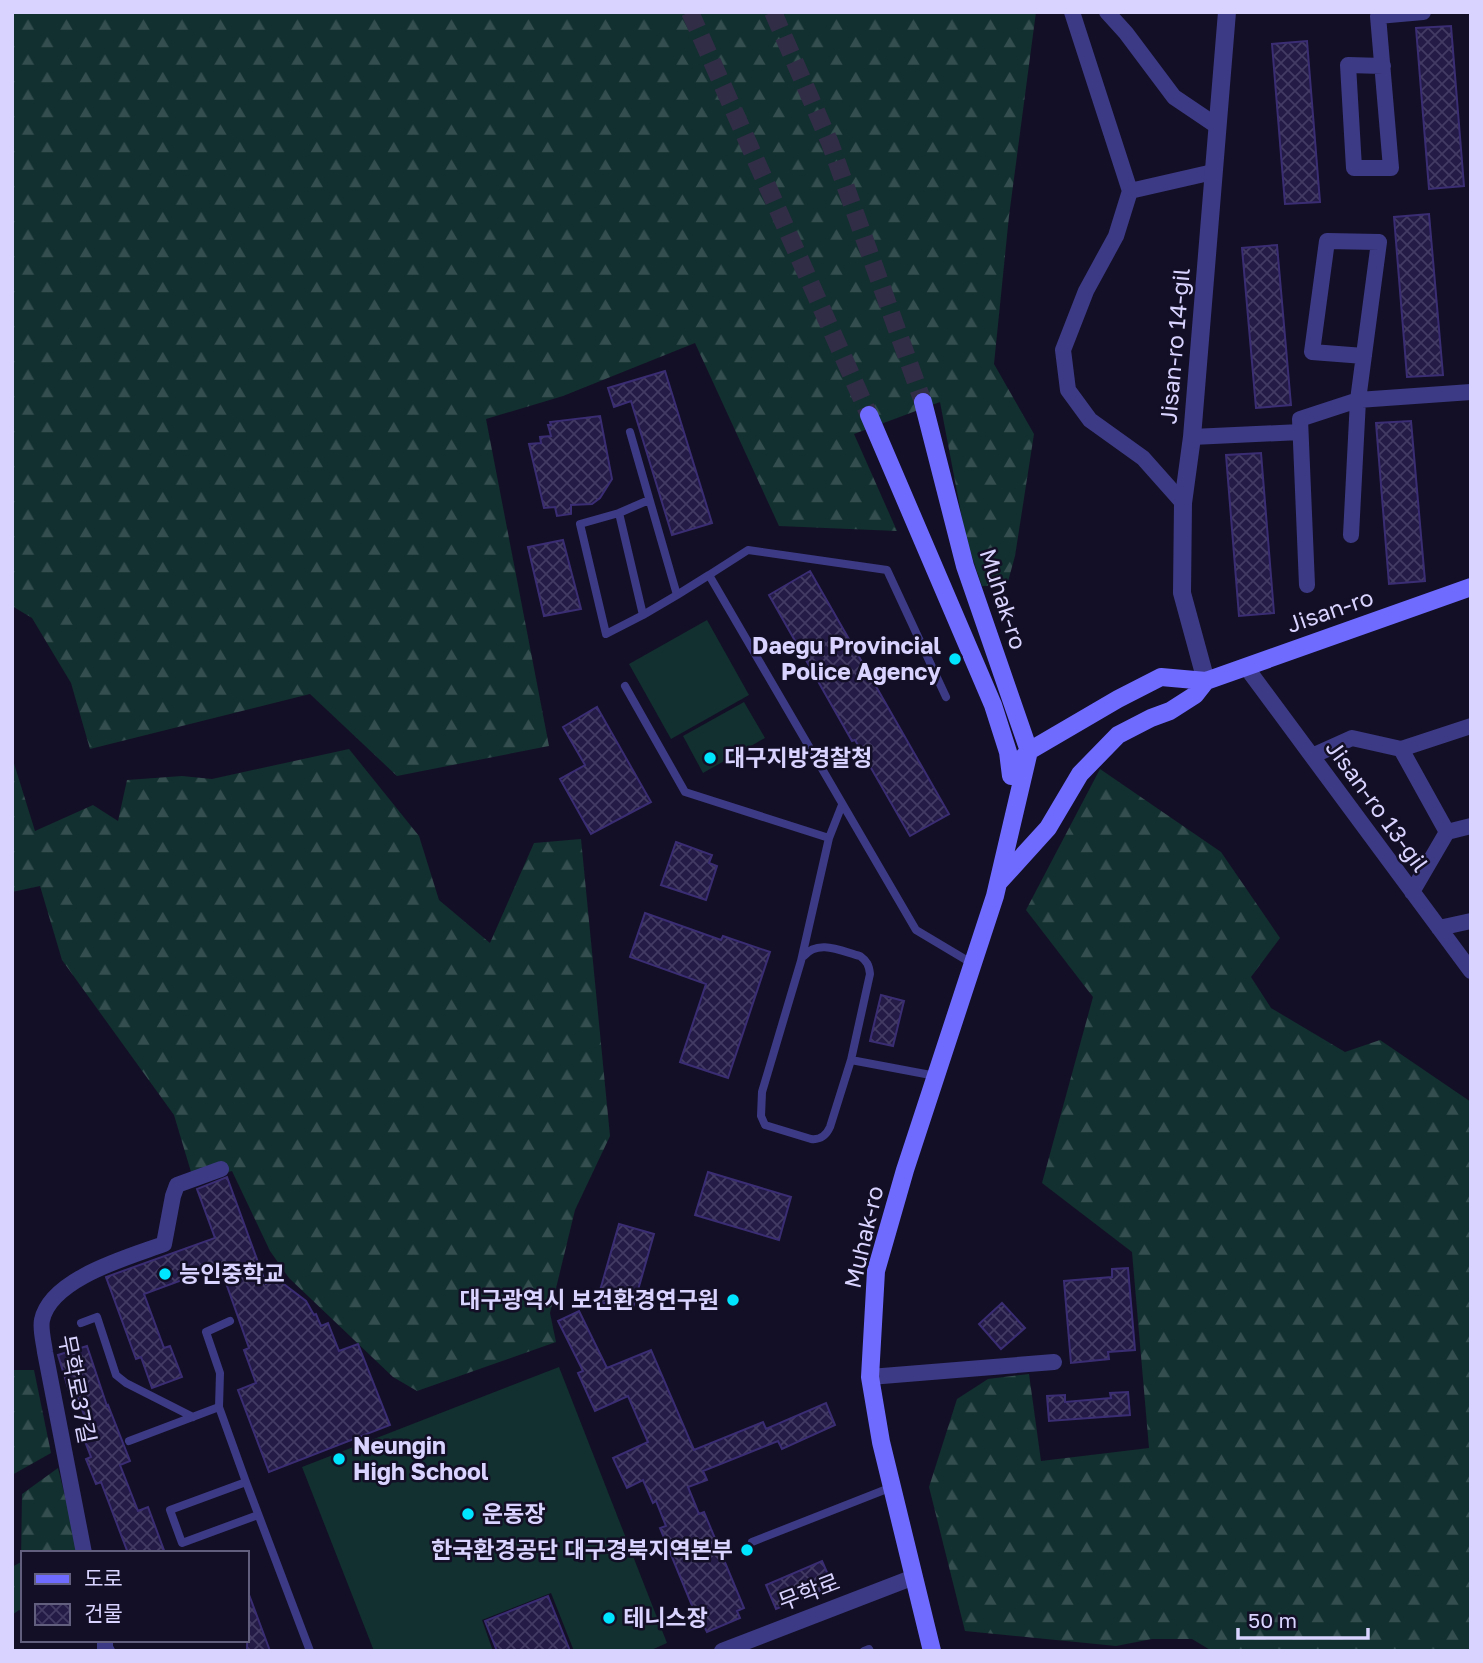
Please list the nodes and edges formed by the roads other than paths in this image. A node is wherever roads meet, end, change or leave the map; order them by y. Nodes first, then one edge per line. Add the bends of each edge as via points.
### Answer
1 (1072, 12) edge
2 (1107, 12) edge
3 (1227, 12) edge
4 (1423, 12) edge
5 (1378, 14) edge
6 (1382, 66) junction
7 (1217, 126) junction
8 (1213, 172) junction
9 (1130, 191) junction
10 (1364, 356) junction
11 (1471, 392) edge
12 (1358, 400) junction
13 (923, 402) tunnel mouth
14 (869, 415) tunnel mouth
15 (630, 432) dead end
16 (1300, 432) junction
17 (1192, 437) junction
18 (649, 500) junction
19 (1183, 503) junction
20 (619, 513) junction
21 (1351, 536) dead end
22 (709, 575) junction
23 (1307, 585) dead end
24 (1471, 587) edge
25 (677, 595) junction
26 (643, 615) junction
27 (1246, 667) junction
28 (1206, 681) junction
29 (625, 686) dead end
30 (946, 697) dead end
31 (1471, 726) edge
32 (1401, 749) junction
33 (1029, 751) junction
34 (1312, 756) junction
35 (1011, 770) junction
36 (842, 805) junction
37 (1015, 811) junction
38 (1471, 826) edge
39 (1048, 828) joint
40 (1447, 832) junction
41 (829, 838) junction
42 (998, 884) junction
43 (1412, 892) junction
44 (1471, 921) edge
45 (1439, 928) junction
46 (801, 961) junction
47 (973, 964) junction
48 (1471, 971) edge
49 (851, 1060) junction
50 (936, 1076) junction
51 (221, 1169) dead end
52 (230, 1321) dead end
53 (81, 1323) dead end
54 (1054, 1362) dead end
55 (870, 1377) junction
56 (219, 1407) junction
57 (193, 1417) junction
58 (129, 1441) dead end
59 (246, 1482) junction
60 (892, 1487) junction
61 (258, 1514) junction
62 (751, 1542) dead end
63 (84, 1551) edge
64 (914, 1577) junction
65 (310, 1651) edge
66 (722, 1651) edge
67 (864, 1651) edge
68 (870, 1651) edge
69 (932, 1651) edge

1 - 9 street
2 - 7 street via 1174,97
3 - 7 street, Jisan-ro 14-gil
4 - 5 street
5 - 6 street
6 - 6 street via 1391,168 1354,168 1348,65
7 - 8 street, Jisan-ro 14-gil
8 - 9 street
8 - 17 street, Jisan-ro 14-gil
9 - 19 street via 1116,236 1086,291 1063,350 1068,390 1090,420 1143,457
10 - 10 street via 1379,242 1327,241 1312,352
10 - 12 street
11 - 12 street
12 - 16 street via 1300,419
12 - 21 street
13 - 33 main road, Muhak-ro via 965,566
14 - 35 main road, Muhak-ro via 993,705
15 - 18 lane
16 - 17 street
16 - 23 street
17 - 19 street, Jisan-ro 14-gil
18 - 20 lane
18 - 25 lane
19 - 28 street, Jisan-ro 14-gil via 1182,593
20 - 26 lane
20 - 26 lane via 580,524 606,634
22 - 25 lane
22 - 30 lane via 748,550 887,570
22 - 36 lane
24 - 27 main road, Jisan-ro
25 - 26 lane
27 - 28 main road, Jisan-ro
27 - 34 street, Jisan-ro 13-gil
28 - 33 main road, Jisan-ro via 1161,677
28 - 39 main road, Jisan-ro via 1195,695 1118,735 1080,774
29 - 41 lane via 685,792
31 - 32 street
32 - 34 street via 1352,738
32 - 40 street
33 - 35 main road, Jisan-ro
33 - 37 main road, Muhak-ro
34 - 43 street, Jisan-ro 13-gil
35 - 37 main road, Muhak-ro
36 - 41 lane
36 - 47 lane via 916,930
37 - 42 main road, Muhak-ro
38 - 40 street
39 - 42 main road, Muhak-ro
40 - 43 street
41 - 46 lane
42 - 47 main road, Muhak-ro
43 - 45 street, Jisan-ro 13-gil
44 - 45 street
45 - 48 street, Jisan-ro 13-gil
46 - 49 lane via 809,950 821,946 860,956 869,965
46 - 49 lane via 762,1092 765,1125 822,1138 828,1133
47 - 50 main road, Muhak-ro
49 - 50 lane
50 - 55 main road, Muhak-ro via 876,1271
51 - 63 street, 무학로37길 via 177,1185 164,1244 90,1271 56,1295 41,1321
52 - 56 lane via 206,1332 220,1373
53 - 57 lane via 97,1317 116,1375
54 - 55 street
55 - 60 main road, Muhak-ro
56 - 57 lane
56 - 59 lane
57 - 58 lane
59 - 61 lane
59 - 61 lane via 170,1510 182,1543
60 - 62 lane
60 - 64 main road, Muhak-ro
61 - 65 lane
64 - 66 street, 무학로
64 - 69 main road, Muhak-ro
67 - 68 lane

